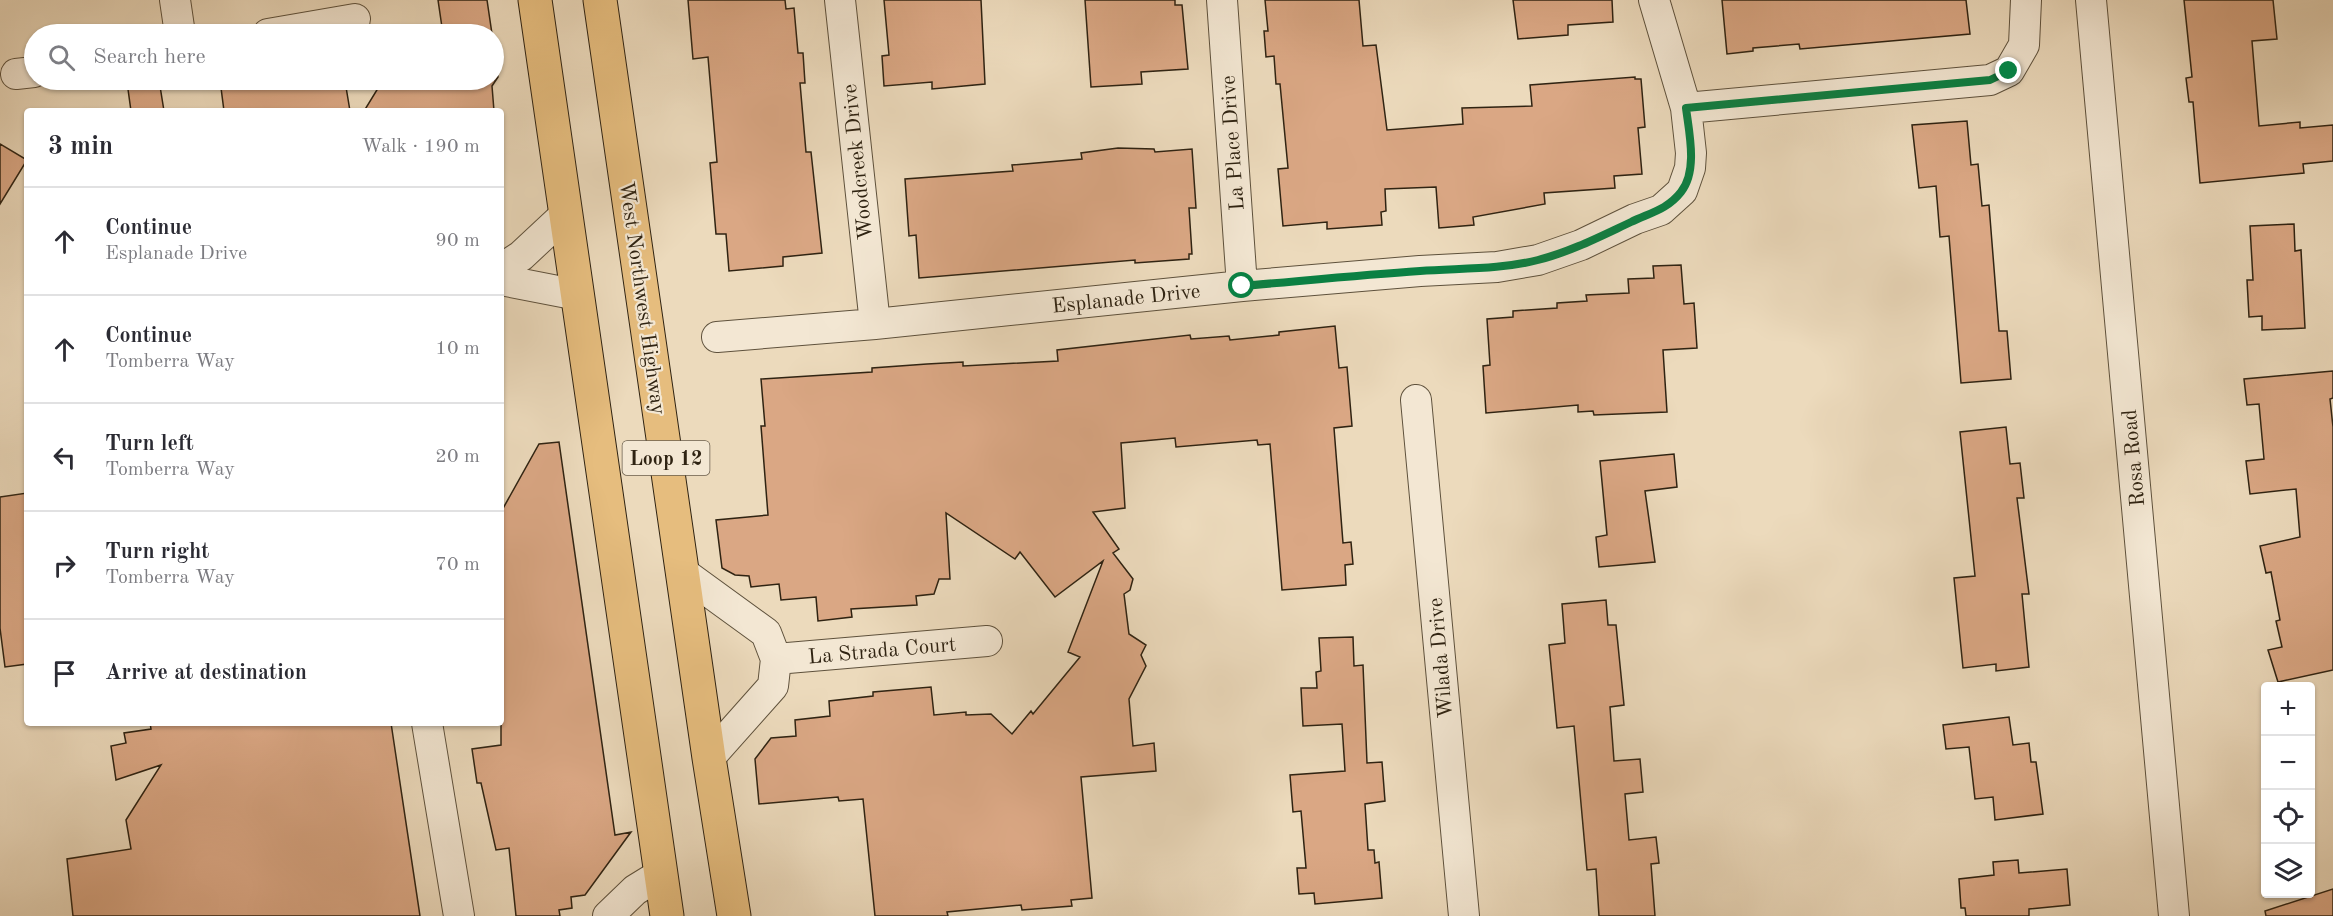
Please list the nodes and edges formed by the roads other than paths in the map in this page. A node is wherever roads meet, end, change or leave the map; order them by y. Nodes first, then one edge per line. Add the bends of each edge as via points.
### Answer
1 (175, 0) edge
2 (535, 0) edge
3 (600, 0) edge
4 (840, 0) edge
5 (1222, 0) edge
6 (1654, 0) edge
7 (2026, 0) edge
8 (2091, 0) edge
9 (356, 19) dead end
10 (179, 24) edge
11 (327, 24) edge
12 (1686, 108) junction
13 (566, 214) junction
14 (512, 272) edge
15 (1242, 286) junction
16 (578, 295) junction
17 (875, 324) junction
18 (717, 337) dead end
19 (1416, 400) dead end
20 (682, 572) junction
21 (987, 641) dead end
22 (776, 659) junction
23 (427, 726) edge
24 (709, 758) junction
25 (661, 874) junction
26 (459, 916) edge
27 (608, 916) edge
28 (667, 916) edge
29 (734, 916) edge
30 (1464, 916) edge
31 (2175, 916) edge

1 - 10 street
2 - 13 main road, Loop 12
3 - 20 main road, West Northwest Highway / Loop 12
4 - 17 street, Woodcreek Drive
5 - 15 street, La Place Drive
6 - 12 street, Esplanade Drive
7 - 12 street via 2024,45 2009,71 1990,80
8 - 31 street, Rosa Road
9 - 11 street
12 - 15 street, Esplanade Drive via 1691,153 1682,191 1661,210 1581,245 1538,260 1497,267
13 - 14 street
13 - 16 main road, Loop 12
14 - 16 street
15 - 17 street, Esplanade Drive
16 - 25 main road, Loop 12
17 - 18 street, Esplanade Drive
19 - 30 street, Wilada Drive
20 - 22 street via 766,633
20 - 24 main road, West Northwest Highway / Loop 12
21 - 22 street, La Strada Court
22 - 24 street via 773,687
23 - 26 street
24 - 29 main road, West Northwest Highway / Loop 12
25 - 27 street via 635,890
25 - 28 main road, Loop 12

